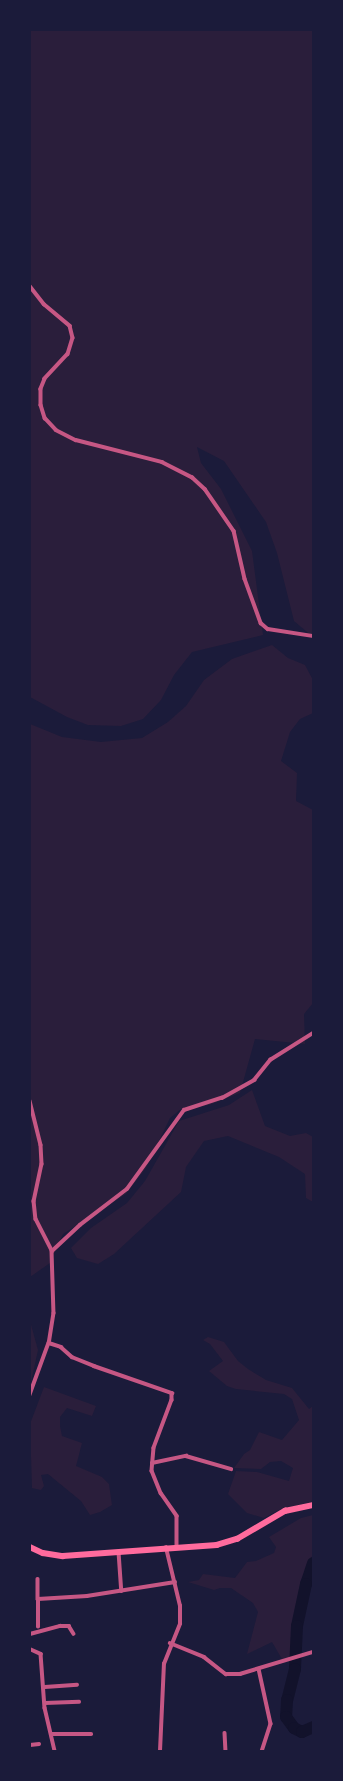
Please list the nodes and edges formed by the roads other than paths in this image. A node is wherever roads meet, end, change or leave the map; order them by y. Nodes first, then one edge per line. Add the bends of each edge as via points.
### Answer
1 (30, 286) edge
2 (313, 636) edge
3 (313, 1033) edge
4 (30, 1100) edge
5 (52, 1251) junction
6 (50, 1343) junction
7 (30, 1395) edge
8 (152, 1463) junction
9 (231, 1469) dead end
10 (313, 1505) edge
11 (30, 1547) edge
12 (177, 1547) junction
13 (166, 1548) junction
14 (119, 1552) junction
15 (38, 1579) dead end
16 (175, 1582) junction
17 (122, 1591) junction
18 (38, 1599) junction
19 (38, 1627) dead end
20 (30, 1634) edge
21 (74, 1634) dead end
22 (170, 1644) junction
23 (30, 1649) edge
24 (313, 1652) edge
25 (260, 1668) junction
26 (77, 1685) dead end
27 (45, 1687) junction
28 (79, 1702) dead end
29 (45, 1704) junction
30 (225, 1733) dead end
31 (52, 1734) junction
32 (91, 1734) dead end
33 (39, 1744) dead end
34 (30, 1745) edge
35 (55, 1751) edge
36 (160, 1751) edge
37 (226, 1751) edge
38 (262, 1751) edge

1 - 2 street via 44,304 70,326 73,338 68,354 45,379 41,389 41,405 45,418 56,430 76,440 162,462 192,477 205,489 234,531 245,579 261,623 268,628
3 - 5 street via 270,1060 254,1080 222,1098 184,1110 127,1189 80,1225
4 - 5 street via 41,1145 42,1164 34,1201 36,1219
5 - 6 street via 54,1313
6 - 7 street
6 - 8 street via 61,1347 72,1357 172,1393
8 - 9 street via 186,1456
8 - 12 street via 152,1471 161,1493 177,1516
10 - 12 main road via 285,1511 230,1541 217,1545
11 - 14 main road via 43,1553 63,1556
12 - 13 main road
13 - 14 main road
13 - 16 street
14 - 17 street
15 - 18 street
16 - 17 street
16 - 22 street via 180,1624
17 - 18 street
18 - 19 street
20 - 21 street via 60,1626 69,1626
22 - 25 street via 204,1657 226,1674
22 - 36 street via 164,1664
23 - 27 street via 41,1654
24 - 25 street
25 - 38 street via 271,1724
26 - 27 street
27 - 29 street
28 - 29 street
29 - 31 street
30 - 37 street
31 - 32 street
31 - 35 street
33 - 34 street

